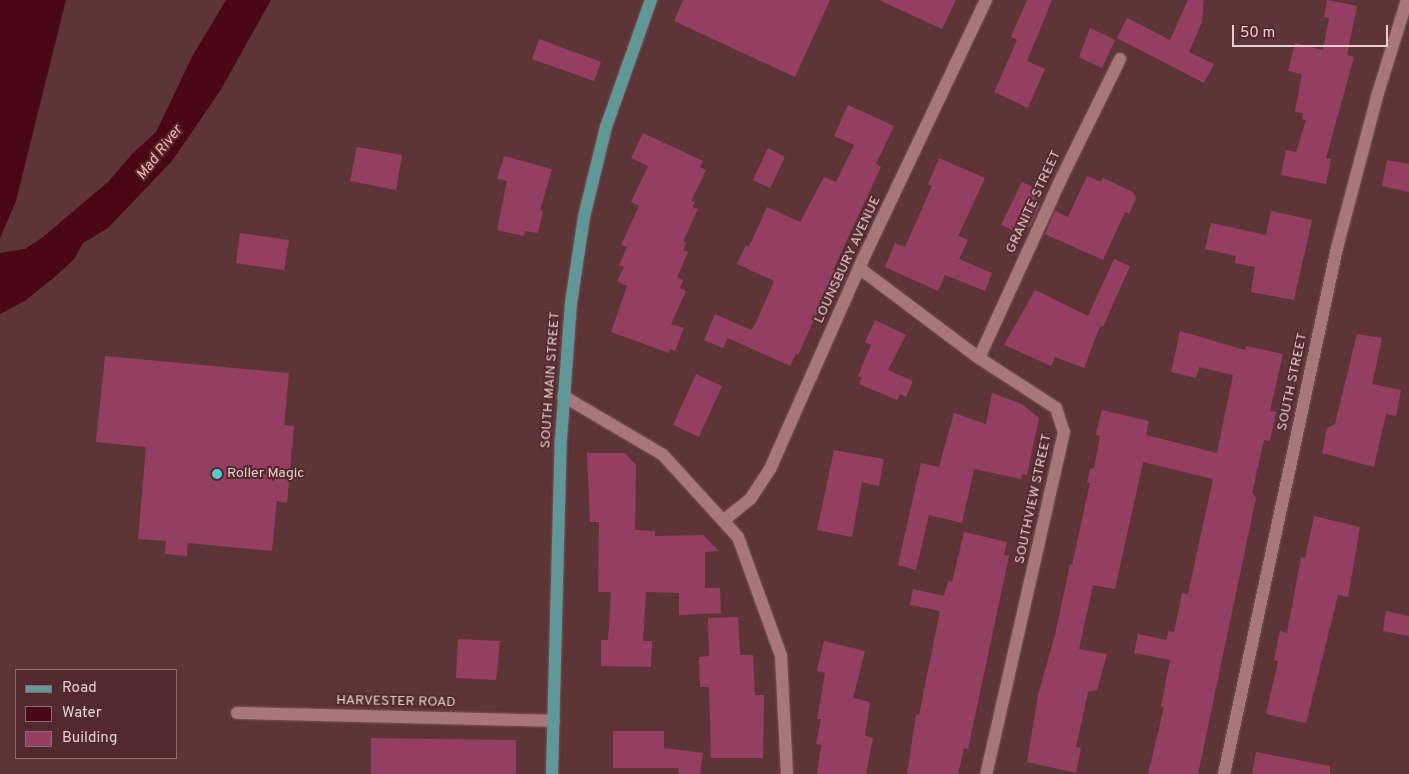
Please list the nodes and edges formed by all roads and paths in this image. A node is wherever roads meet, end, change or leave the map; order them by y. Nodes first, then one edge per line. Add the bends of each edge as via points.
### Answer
1 (651, 0) edge
2 (986, 0) edge
3 (1408, 0) edge
4 (1120, 59) dead end
5 (859, 268) junction
6 (978, 358) junction
7 (563, 396) junction
8 (723, 521) junction
9 (237, 713) dead end
10 (554, 721) junction
11 (552, 774) edge
12 (786, 774) edge
13 (986, 774) edge
14 (1224, 774) edge

1 - 7 main road, SOUTH MAIN STREET via 616,94 584,217 571,303
2 - 5 street, LOUNSBURY AVENUE
3 - 14 street, SOUTH STREET via 1378,94 1337,248
4 - 6 street, GRANITE STREET
5 - 6 street, SOUTHVIEW STREET
5 - 8 street, LOUNSBURY AVENUE via 767,475 751,498
6 - 13 street, SOUTHVIEW STREET via 1056,408 1064,432
7 - 8 street via 662,455
7 - 10 main road, SOUTH MAIN STREET
8 - 12 street via 738,537 781,656
9 - 10 street, HARVESTER ROAD
10 - 11 main road, SOUTH MAIN STREET

